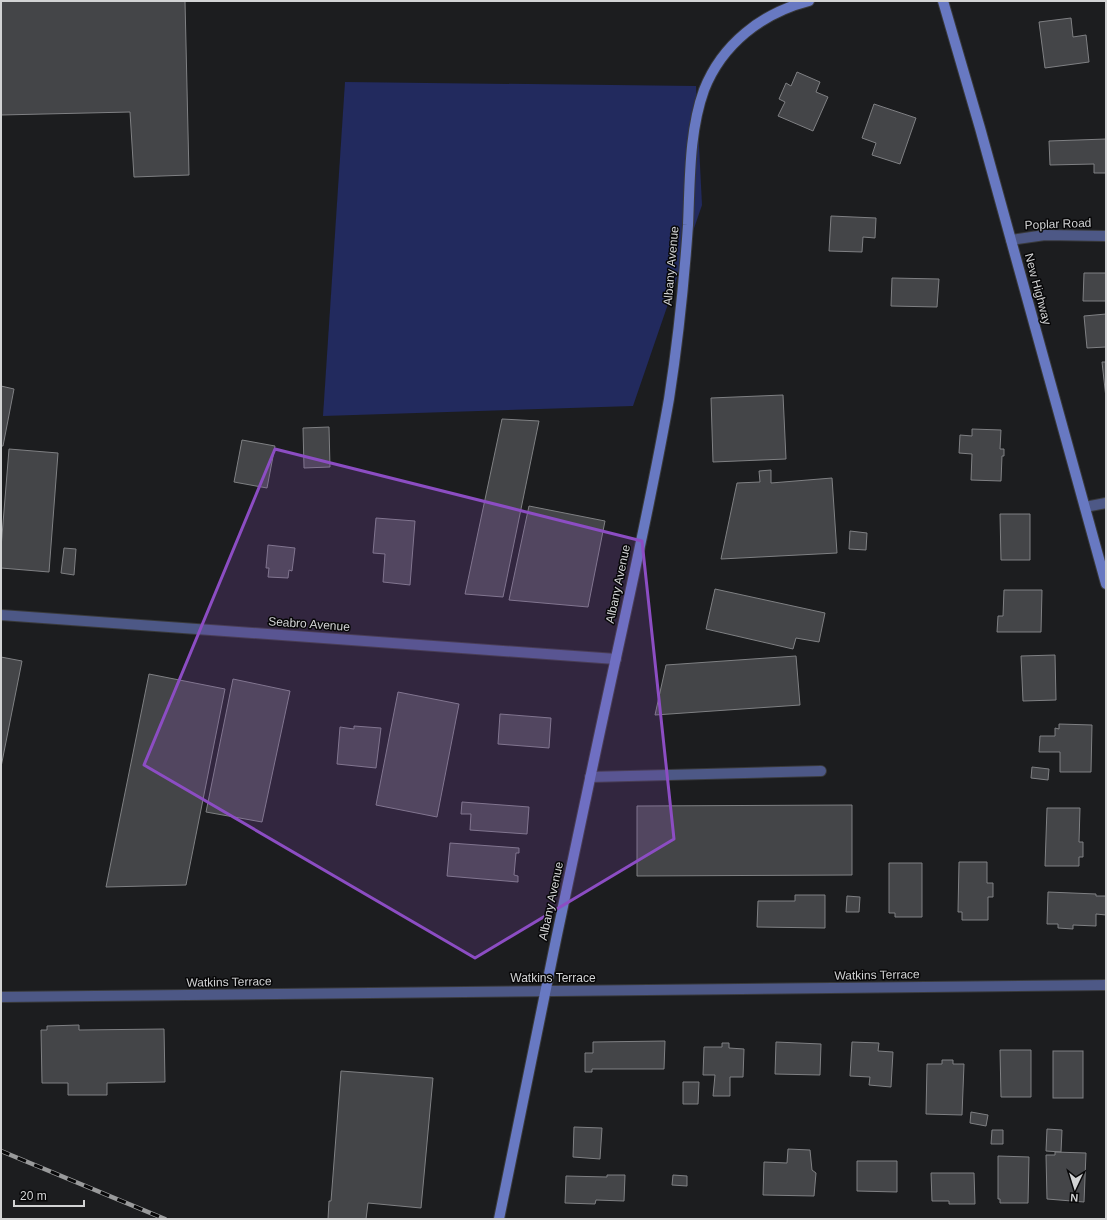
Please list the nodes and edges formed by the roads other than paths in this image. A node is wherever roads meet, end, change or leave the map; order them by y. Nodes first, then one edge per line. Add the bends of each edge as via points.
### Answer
1 (809, 1) edge
2 (943, 1) edge
3 (1106, 236) edge
4 (1011, 240) junction
5 (1106, 503) edge
6 (1085, 507) junction
7 (1106, 584) edge
8 (1, 616) edge
9 (616, 659) junction
10 (821, 771) dead end
11 (590, 777) junction
12 (1106, 985) edge
13 (545, 991) junction
14 (1, 997) edge
15 (499, 1219) edge

1 - 9 street, Albany Avenue via 779,10 753,27 726,51 711,75 699,105 677,344 658,455
2 - 4 street, New Highway
3 - 4 street, Poplar Road via 1046,235
4 - 6 street, New Highway
5 - 6 street
6 - 7 street, New Highway
8 - 9 street, Seabro Avenue
9 - 11 street, Albany Avenue
10 - 11 street
11 - 13 street, Albany Avenue
12 - 13 street, Watkins Terrace
13 - 14 street, Watkins Terrace
13 - 15 street, Albany Avenue

